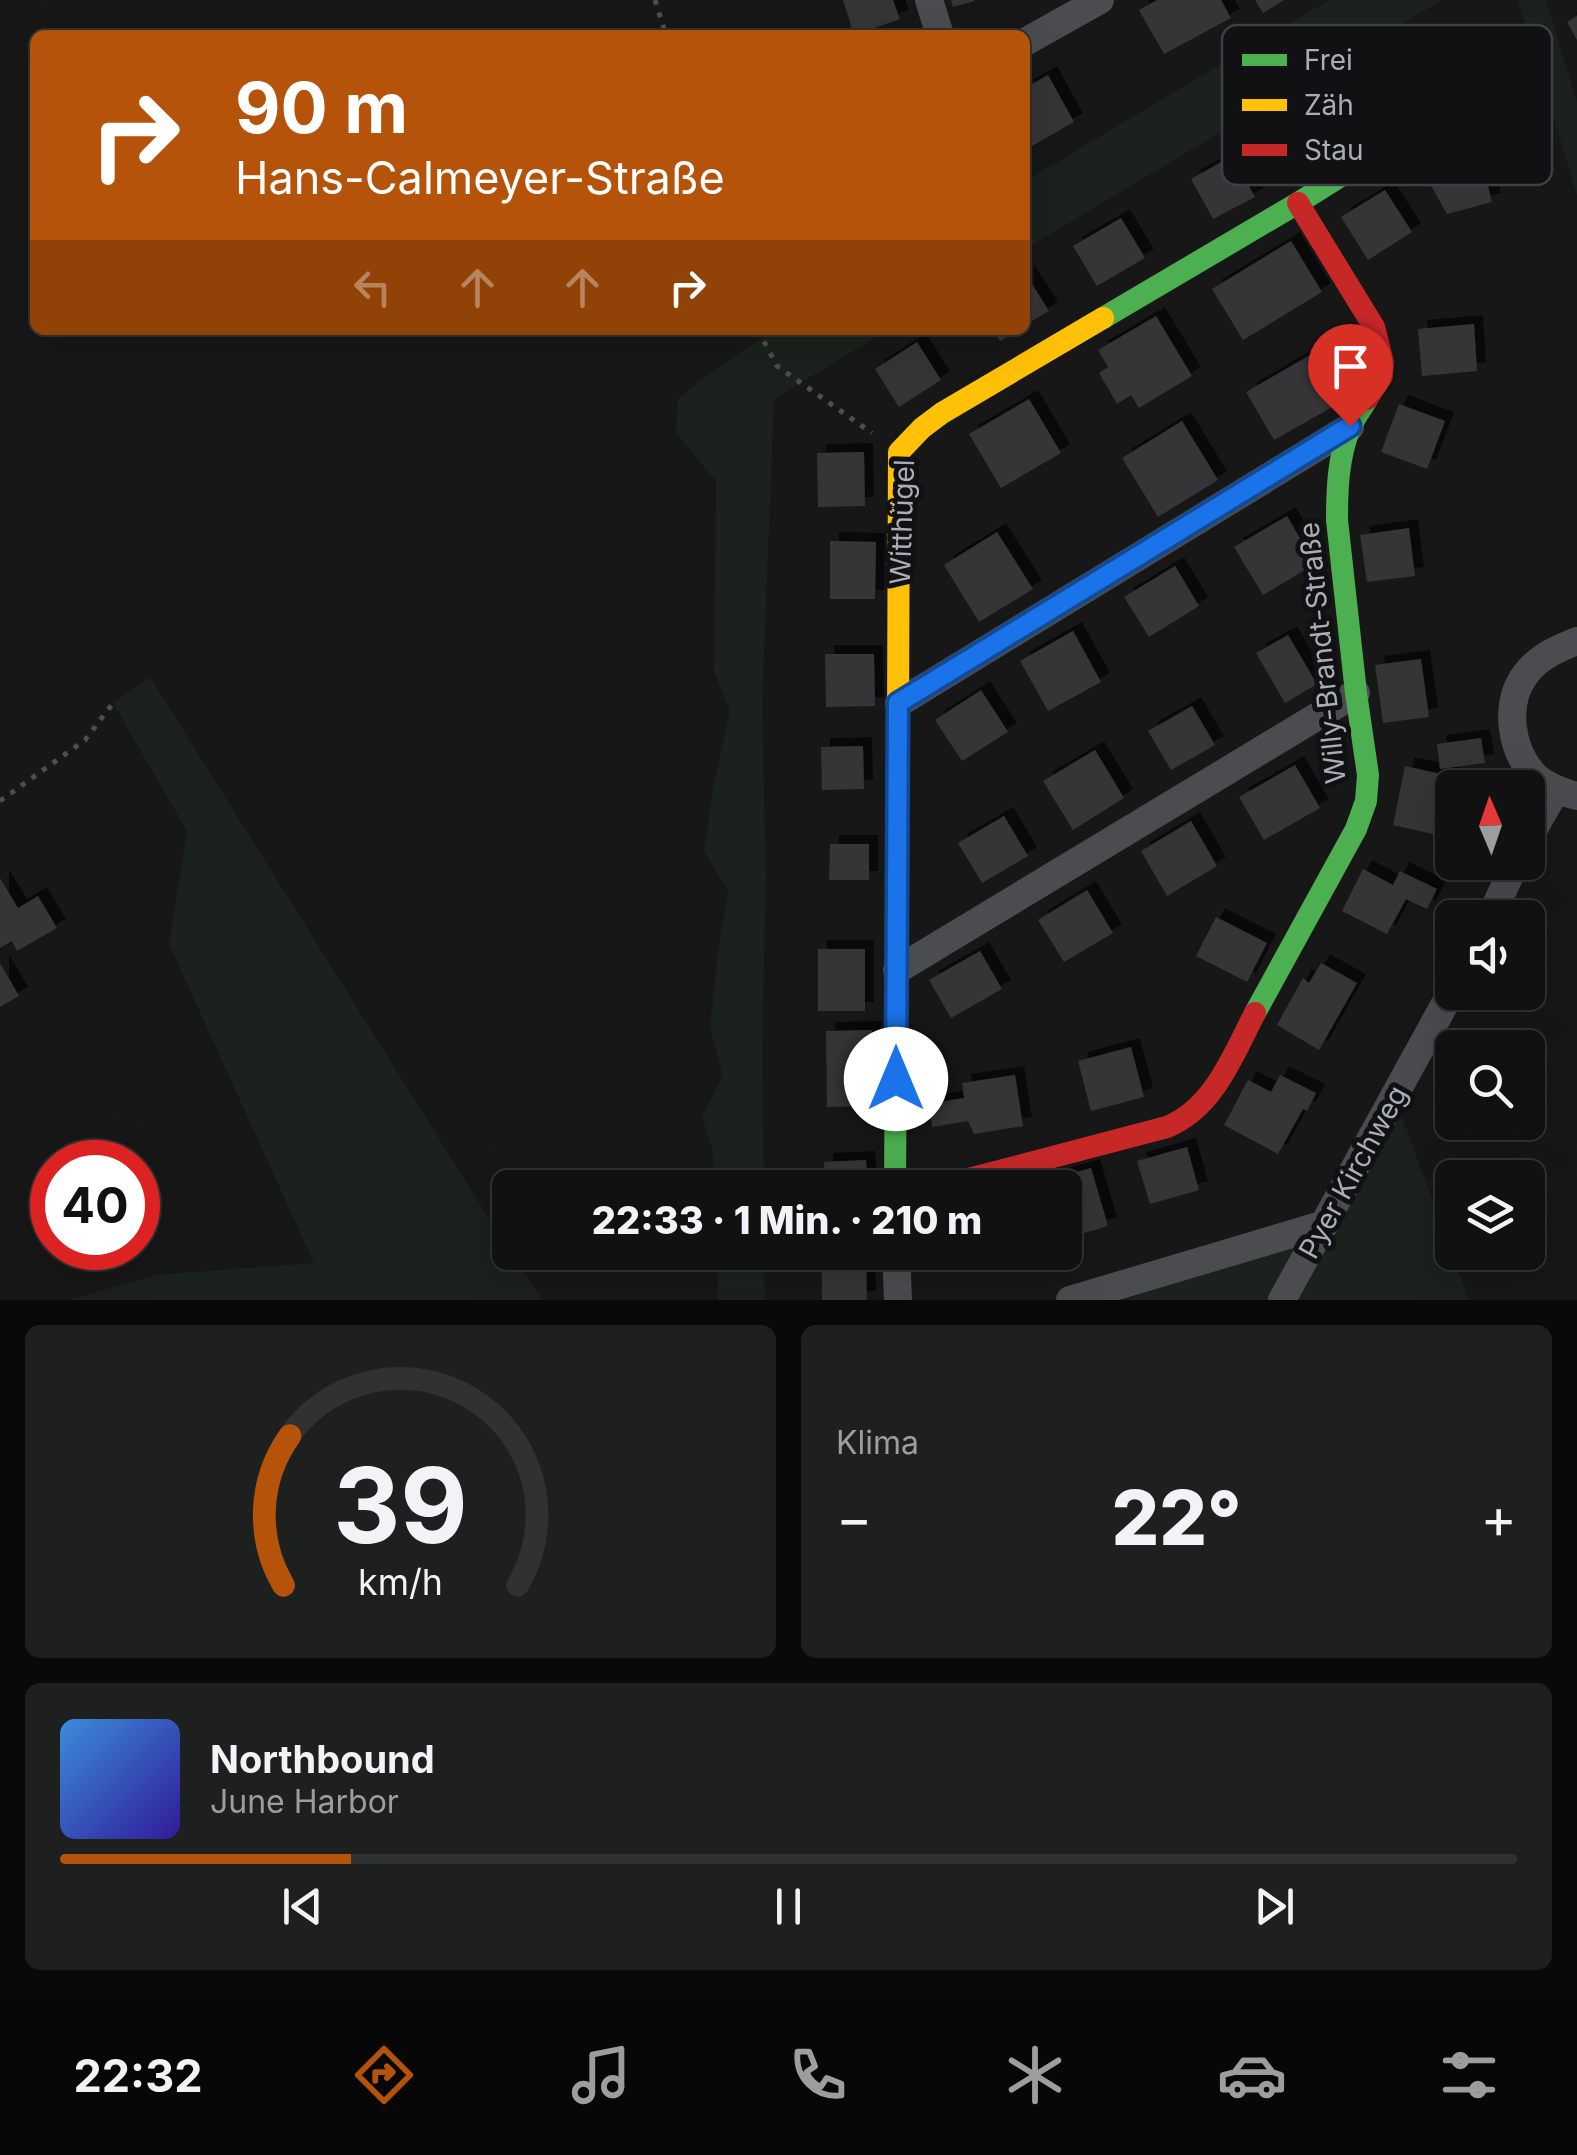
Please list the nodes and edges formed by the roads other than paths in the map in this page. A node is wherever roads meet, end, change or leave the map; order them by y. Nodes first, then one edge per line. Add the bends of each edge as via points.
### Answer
1 (929, 0) edge
2 (1100, 0) edge
3 (938, 30) edge
4 (1030, 39) edge
5 (1327, 185) edge
6 (1298, 203) junction
7 (1350, 426) junction
8 (1577, 642) edge
9 (1356, 693) junction
10 (898, 703) junction
11 (1556, 787) edge
12 (897, 970) junction
13 (1442, 1010) edge
14 (895, 1170) edge
15 (1003, 1170) edge
16 (1325, 1224) junction
17 (897, 1270) edge
18 (898, 1300) edge
19 (1070, 1300) edge
20 (1282, 1300) edge

1 - 3 street
2 - 4 street
5 - 6 street, Witthügel
6 - 7 street, Willy-Brandt-Straße via 1379,344 1382,376
6 - 10 street, Witthügel via 942,413 899,452
7 - 9 street, Willy-Brandt-Straße via 1337,520
7 - 10 street
8 - 11 street via 1550,651 1526,674 1514,699 1519,753
9 - 12 street
9 - 15 street, Willy-Brandt-Straße via 1368,775 1356,829 1200,1108 1167,1127
10 - 12 street, Witthügel
12 - 14 street, Witthügel
13 - 16 street, Pyer Kirchweg
16 - 19 street
16 - 20 street, Pyer Kirchweg
17 - 18 street

